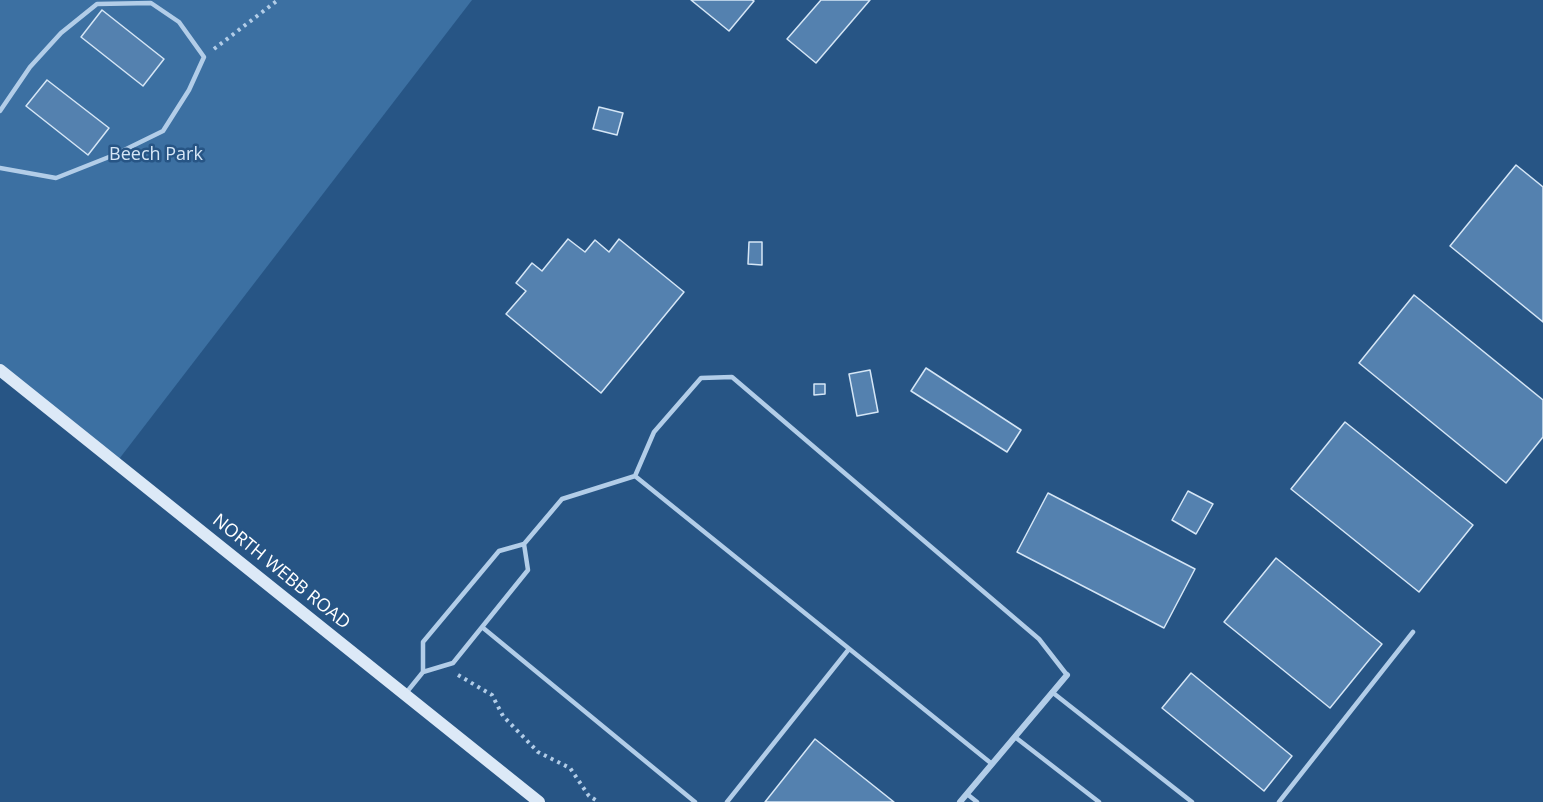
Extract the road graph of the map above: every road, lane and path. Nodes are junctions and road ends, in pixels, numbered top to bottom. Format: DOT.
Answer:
graph roads {
  1 [pos="278,0"];
  2 [pos="204,57"];
  3 [pos="0,111"];
  4 [pos="0,168"];
  5 [pos="0,370"];
  6 [pos="635,476"];
  7 [pos="524,544"];
  8 [pos="482,627"];
  9 [pos="1413,632"];
  10 [pos="849,649"];
  11 [pos="453,663"];
  12 [pos="423,672"];
  13 [pos="1067,675"];
  14 [pos="1052,692"];
  15 [pos="405,694"];
  16 [pos="1015,737"];
  17 [pos="992,764"];
  18 [pos="967,794"];
  19 [pos="539,802"];
  20 [pos="599,802"];
  21 [pos="695,802"];
  22 [pos="727,802"];
  23 [pos="960,802"];
  24 [pos="977,802"];
  25 [pos="1099,802"];
  26 [pos="1192,802"];
  27 [pos="1279,802"];
  1 -- 2 [label="path"];
  2 -- 3 [label="lane"];
  2 -- 4 [label="lane"];
  5 -- 15 [label="main road, NORTH WEBB ROAD"];
  6 -- 7 [label="lane"];
  6 -- 10 [label="lane"];
  6 -- 13 [label="lane"];
  7 -- 8 [label="lane"];
  7 -- 12 [label="lane"];
  8 -- 11 [label="lane"];
  8 -- 21 [label="lane"];
  9 -- 27 [label="lane"];
  10 -- 17 [label="lane"];
  10 -- 22 [label="lane"];
  11 -- 12 [label="lane"];
  11 -- 20 [label="path"];
  12 -- 15 [label="lane"];
  13 -- 14 [label="street"];
  14 -- 16 [label="street"];
  14 -- 26 [label="lane"];
  15 -- 19 [label="main road, NORTH WEBB ROAD"];
  16 -- 17 [label="street"];
  16 -- 25 [label="lane"];
  17 -- 18 [label="street"];
  18 -- 23 [label="street"];
  18 -- 24 [label="lane"];
}
